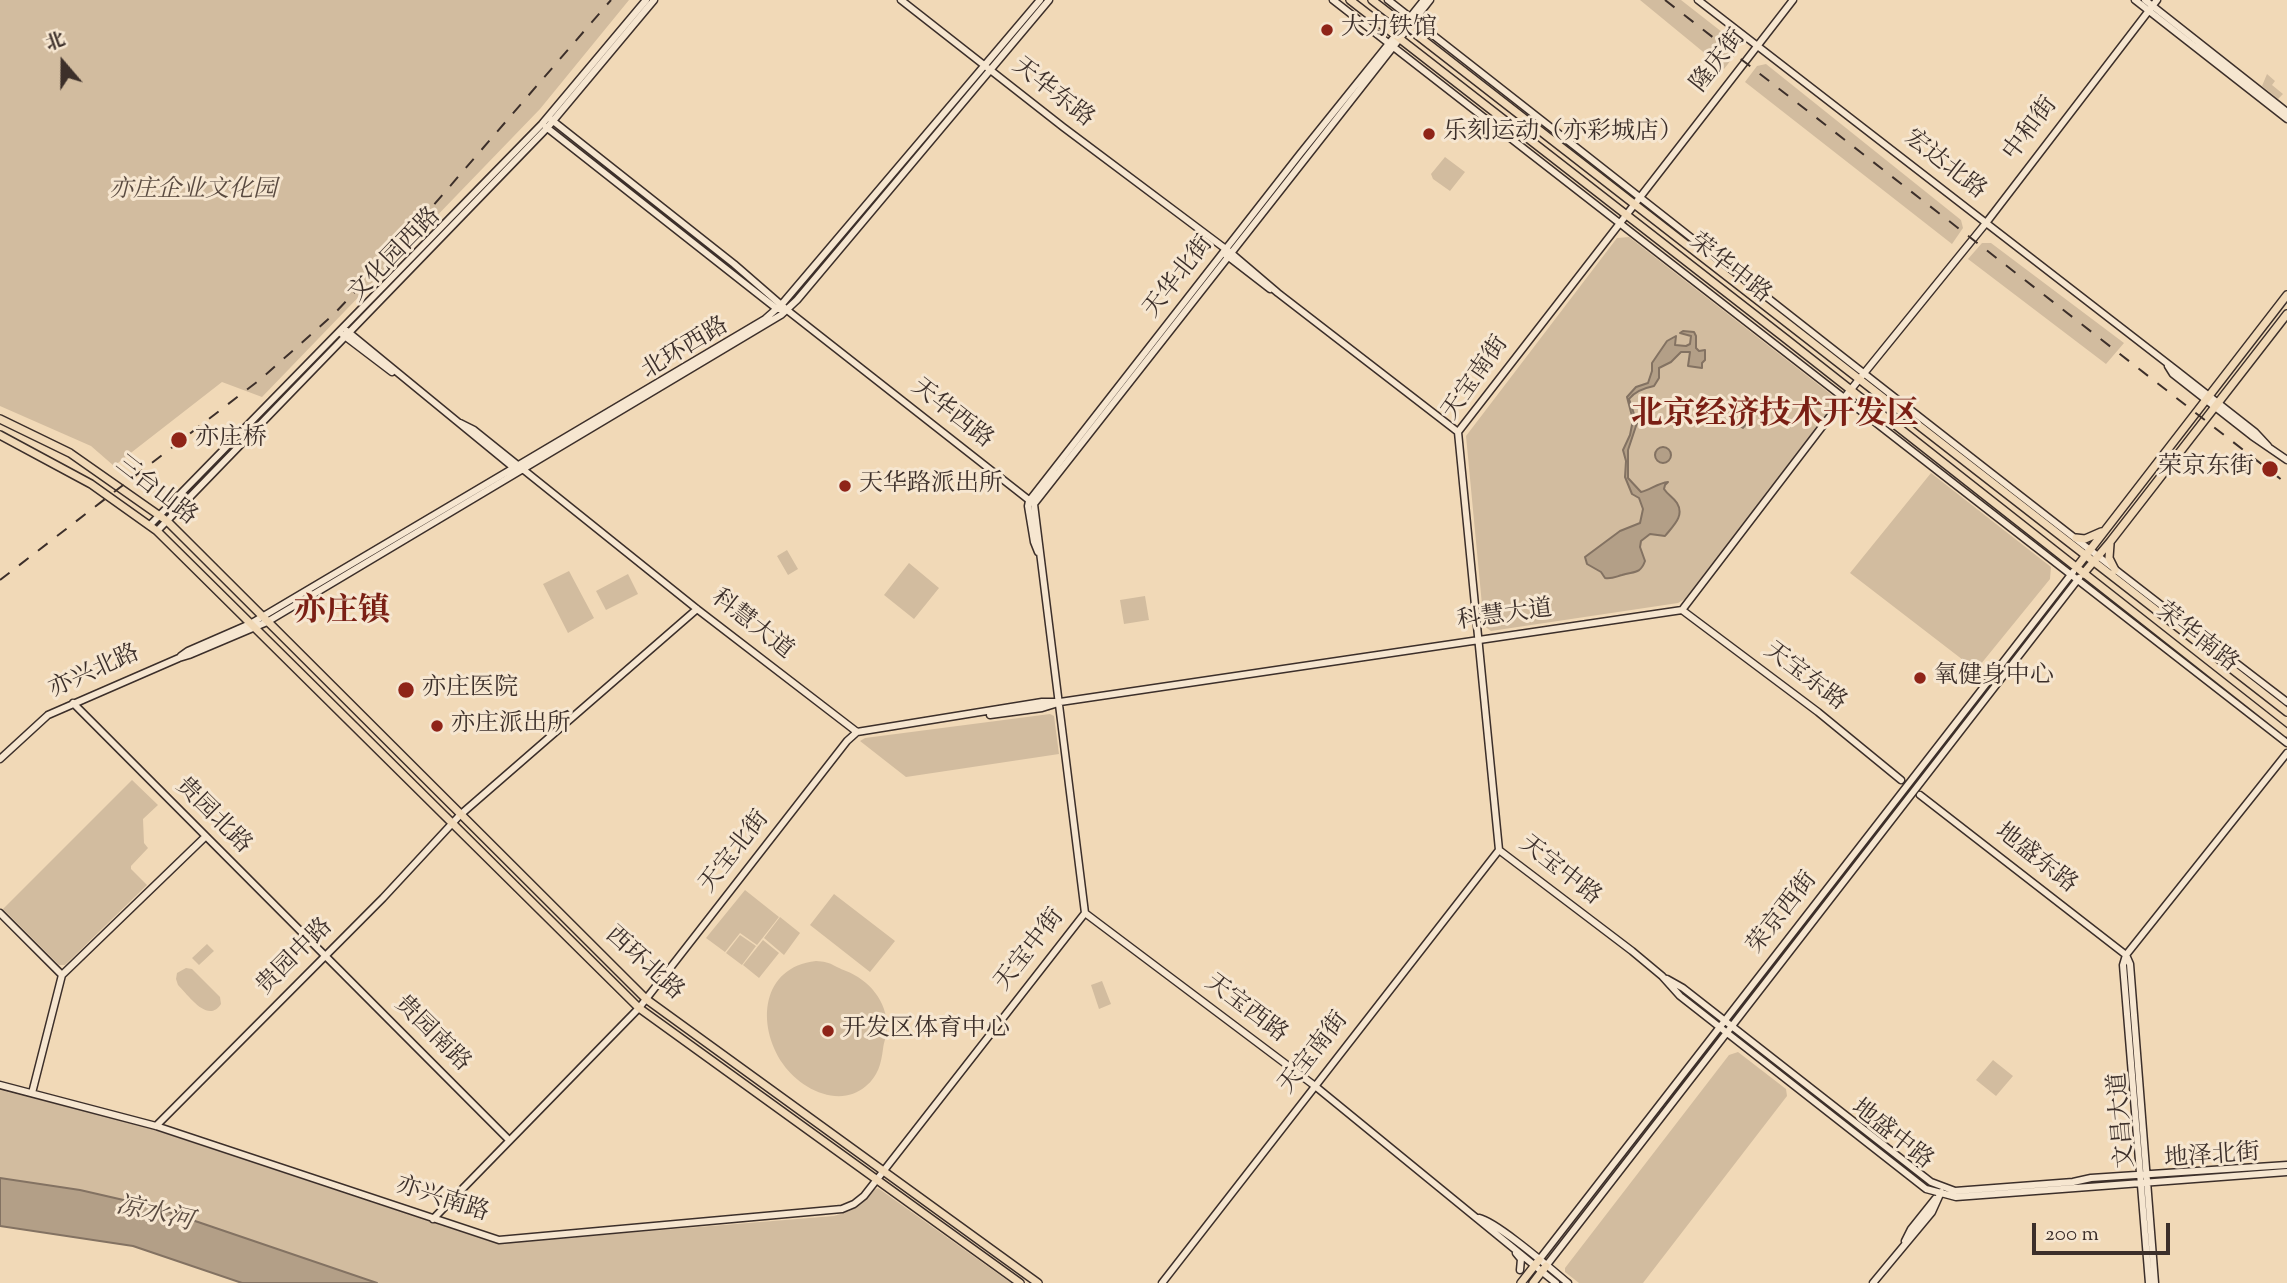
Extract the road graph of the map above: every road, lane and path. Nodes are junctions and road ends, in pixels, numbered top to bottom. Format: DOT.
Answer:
graph roads {
  1 [pos="646,0"];
  2 [pos="654,0"];
  3 [pos="901,0"];
  4 [pos="1040,0"];
  5 [pos="1049,0"];
  6 [pos="1333,0"];
  7 [pos="1339,0"];
  8 [pos="1350,0"];
  9 [pos="1371,0"];
  10 [pos="1388,0"];
  11 [pos="1424,0"];
  12 [pos="1430,0"];
  13 [pos="1698,0"];
  14 [pos="1793,0"];
  15 [pos="2135,0"];
  16 [pos="2145,0"];
  17 [pos="2152,5"];
  18 [pos="1343,8"];
  19 [pos="1412,19"];
  20 [pos="1406,27"];
  21 [pos="1398,37"];
  22 [pos="1391,46"];
  23 [pos="1757,46"];
  24 [pos="1466,61"];
  25 [pos="987,68"];
  26 [pos="1474,80"];
  27 [pos="2287,112"];
  28 [pos="551,119"];
  29 [pos="2287,119"];
  30 [pos="544,126"];
  31 [pos="1560,163"];
  32 [pos="1569,184"];
  33 [pos="1640,196"];
  34 [pos="1634,204"];
  35 [pos="1625,214"];
  36 [pos="1619,223"];
  37 [pos="1986,223"];
  38 [pos="1691,236"];
  39 [pos="1227,253"];
  40 [pos="1701,255"];
  41 [pos="2287,295"];
  42 [pos="782,307"];
  43 [pos="2287,314"];
  44 [pos="344,332"];
  45 [pos="1786,339"];
  46 [pos="1798,363"];
  47 [pos="1862,377"];
  48 [pos="1850,390"];
  49 [pos="2207,397"];
  50 [pos="1844,398"];
  51 [pos="2217,405"];
  52 [pos="1919,417"];
  53 [pos="0,419"];
  54 [pos="1458,432"];
  55 [pos="0,435"];
  56 [pos="37,435"];
  57 [pos="1930,436"];
  58 [pos="21,446"];
  59 [pos="2287,460"];
  60 [pos="518,468"];
  61 [pos="1032,503"];
  62 [pos="2007,515"];
  63 [pos="163,518"];
  64 [pos="153,528"];
  65 [pos="2101,532"];
  66 [pos="2018,533"];
  67 [pos="2076,538"];
  68 [pos="2110,542"];
  69 [pos="2087,552"];
  70 [pos="2095,559"];
  71 [pos="2115,570"];
  72 [pos="2073,571"];
  73 [pos="2080,577"];
  74 [pos="2155,601"];
  75 [pos="697,609"];
  76 [pos="1682,610"];
  77 [pos="2165,619"];
  78 [pos="265,620"];
  79 [pos="253,626"];
  80 [pos="1478,641"];
  81 [pos="2232,691"];
  82 [pos="1060,702"];
  83 [pos="2287,702"];
  84 [pos="73,703"];
  85 [pos="2242,708"];
  86 [pos="2287,712"];
  87 [pos="857,732"];
  88 [pos="2287,733"];
  89 [pos="2287,743"];
  90 [pos="2287,753"];
  91 [pos="0,760"];
  92 [pos="1901,780"];
  93 [pos="1920,795"];
  94 [pos="460,815"];
  95 [pos="452,823"];
  96 [pos="205,838"];
  97 [pos="1499,850"];
  98 [pos="0,913"];
  99 [pos="1086,913"];
  100 [pos="2126,955"];
  101 [pos="326,956"];
  102 [pos="62,975"];
  103 [pos="646,999"];
  104 [pos="639,1007"];
  105 [pos="1723,1024"];
  106 [pos="1730,1030"];
  107 [pos="0,1085"];
  108 [pos="1315,1086"];
  109 [pos="32,1093"];
  110 [pos="156,1126"];
  111 [pos="509,1140"];
  112 [pos="2287,1164"];
  113 [pos="883,1170"];
  114 [pos="2287,1172"];
  115 [pos="2144,1179"];
  116 [pos="875,1180"];
  117 [pos="1942,1190"];
  118 [pos="1479,1218"];
  119 [pos="433,1219"];
  120 [pos="1503,1240"];
  121 [pos="1537,1263"];
  122 [pos="1545,1268"];
  123 [pos="1520,1270"];
  124 [pos="1020,1283"];
  125 [pos="1038,1283"];
  126 [pos="1162,1283"];
  127 [pos="1521,1283"];
  128 [pos="1533,1283"];
  129 [pos="1556,1283"];
  130 [pos="1569,1283"];
  131 [pos="1873,1283"];
  132 [pos="2148,1283"];
  133 [pos="2155,1283"];
  1 -- 28 [label="street, 文化园西路"];
  2 -- 28 [label="street, 文化园西路"];
  3 -- 25 [label="street, 天华东路"];
  4 -- 25 [label="street, 北环西路"];
  5 -- 25 [label="street, 北环西路"];
  6 -- 18 [label="street"];
  7 -- 18 [label="street"];
  8 -- 21 [label="main road, 荣华中路"];
  9 -- 20 [label="main road, 荣华中路"];
  10 -- 19 [label="street"];
  11 -- 19 [label="street"];
  12 -- 19 [label="street"];
  13 -- 23 [label="street, 宏达北路"];
  14 -- 23 [label="street, 隆庆街"];
  15 -- 17 [label="street"];
  16 -- 17 [label="street"];
  17 -- 27 [label="street"];
  17 -- 29 [label="street"];
  17 -- 37 [label="street, 中和街"];
  18 -- 22 [label="street"];
  19 -- 20 [label="street, 天华北街"];
  19 -- 24 [label="street"];
  20 -- 21 [label="street, 天华北街"];
  20 -- 26 [label="main road, 荣华中路"];
  21 -- 22 [label="street, 天华北街"];
  21 -- 31 [label="main road, 荣华中路"];
  22 -- 32 [label="street"];
  22 -- 39 [label="street, 天华北街"];
  23 -- 33 [label="street, 隆庆街"];
  23 -- 37 [label="street, 宏达北路"];
  24 -- 26 [label="street"];
  24 -- 33 [label="street"];
  25 -- 39 [label="street, 天华东路"];
  25 -- 42 [label="street, 北环西路"];
  26 -- 34 [label="main road, 荣华中路"];
  28 -- 30 [label="street, 文化园西路"];
  28 -- 42 [label="street, 天华西路"];
  30 -- 42 [label="street, 天华西路"];
  30 -- 44 [label="street, 文化园西路"];
  31 -- 32 [label="street"];
  31 -- 35 [label="main road, 荣华中路"];
  32 -- 36 [label="street"];
  33 -- 34 [label="street, 隆庆街"];
  33 -- 38 [label="street"];
  34 -- 35 [label="street, 隆庆街"];
  34 -- 40 [label="main road, 荣华中路"];
  35 -- 36 [label="street, 天宝南街"];
  35 -- 45 [label="main road, 荣华中路"];
  36 -- 46 [label="street"];
  36 -- 54 [label="street, 天宝南街"];
  37 -- 47 [label="street, 中和街"];
  37 -- 49 [label="street, 宏达北路"];
  38 -- 40 [label="street"];
  38 -- 47 [label="street"];
  39 -- 54 [label="street, 天华东路"];
  39 -- 61 [label="street, 天华北街"];
  40 -- 47 [label="main road, 荣华中路"];
  41 -- 49 [label="main road"];
  42 -- 60 [label="street, 北环西路"];
  42 -- 61 [label="street, 天华西路"];
  43 -- 51 [label="main road"];
  44 -- 60 [label="street, 科慧大道"];
  44 -- 63 [label="street, 文化园西路"];
  45 -- 46 [label="street"];
  45 -- 48 [label="main road, 荣华中路"];
  46 -- 50 [label="street"];
  47 -- 48 [label="street, 中和街"];
  47 -- 52 [label="street"];
  47 -- 57 [label="main road, 荣华中路"];
  48 -- 50 [label="street"];
  48 -- 62 [label="main road, 荣华中路"];
  49 -- 51 [label="street, 宏达北路"];
  49 -- 65 [label="main road"];
  50 -- 66 [label="street"];
  50 -- 76 [label="street"];
  51 -- 59 [label="street, 宏达北路"];
  51 -- 68 [label="main road"];
  52 -- 57 [label="street"];
  52 -- 67 [label="street"];
  53 -- 56 [label="main road, 三台山路"];
  54 -- 80 [label="street, 天宝南街"];
  55 -- 58 [label="main road, 三台山路"];
  56 -- 58 [label="main road"];
  56 -- 63 [label="main road, 三台山路"];
  57 -- 69 [label="main road, 荣华中路"];
  58 -- 64 [label="main road, 三台山路"];
  60 -- 75 [label="street, 科慧大道"];
  60 -- 78 [label="street, 北环西路"];
  61 -- 82 [label="street"];
  62 -- 66 [label="street"];
  62 -- 72 [label="main road, 荣华中路"];
  63 -- 64 [label="street, 文化园西路"];
  63 -- 78 [label="main road, 三台山路"];
  64 -- 79 [label="main road, 三台山路"];
  65 -- 67 [label="main road"];
  65 -- 69 [label="main road"];
  66 -- 72 [label="street"];
  67 -- 69 [label="street"];
  68 -- 70 [label="main road"];
  68 -- 71 [label="main road"];
  69 -- 70 [label="main road, 荣华南路"];
  69 -- 72 [label="main road"];
  70 -- 71 [label="street"];
  70 -- 73 [label="main road"];
  70 -- 77 [label="main road, 荣华南路"];
  71 -- 74 [label="street"];
  72 -- 73 [label="main road, 荣华中路"];
  72 -- 105 [label="street, 荣京西街"];
  73 -- 81 [label="main road, 荣华南路"];
  73 -- 85 [label="street"];
  73 -- 106 [label="street, 荣京西街"];
  74 -- 77 [label="street"];
  74 -- 83 [label="street"];
  75 -- 87 [label="street, 科慧大道"];
  75 -- 94 [label="street, 贵园中路"];
  76 -- 80 [label="street, 科慧大道"];
  76 -- 92 [label="street, 天宝东路"];
  77 -- 86 [label="main road, 荣华南路"];
  78 -- 79 [label="street, 北环西路"];
  78 -- 94 [label="main road, 西环北路"];
  79 -- 84 [label="street, 亦兴北路"];
  79 -- 95 [label="main road, 西环北路"];
  80 -- 82 [label="street, 科慧大道"];
  80 -- 97 [label="street, 天宝中路"];
  81 -- 85 [label="street"];
  81 -- 88 [label="main road, 荣华南路"];
  82 -- 87 [label="street, 科慧大道"];
  82 -- 99 [label="street, 天宝中街"];
  84 -- 91 [label="street, 亦兴北路"];
  84 -- 96 [label="street, 贵园北路"];
  85 -- 89 [label="street"];
  87 -- 103 [label="street, 天宝北街"];
  90 -- 100 [label="street"];
  93 -- 100 [label="street, 地盛东路"];
  94 -- 95 [label="street, 贵园中路"];
  94 -- 103 [label="main road, 西环北路"];
  95 -- 101 [label="street, 贵园中路"];
  95 -- 104 [label="main road, 西环北路"];
  96 -- 101 [label="street, 贵园北路"];
  96 -- 102 [label="street"];
  97 -- 105 [label="street, 天宝中路"];
  97 -- 108 [label="street, 天宝南街"];
  98 -- 102 [label="street"];
  99 -- 108 [label="street, 天宝西路"];
  99 -- 113 [label="street, 天宝中街"];
  100 -- 115 [label="street, 文昌大道"];
  101 -- 110 [label="street, 贵园中路"];
  101 -- 111 [label="street, 贵园南路"];
  102 -- 109 [label="street"];
  103 -- 104 [label="street, 天宝北街"];
  103 -- 113 [label="main road, 西环北路"];
  104 -- 111 [label="street, 天宝北街"];
  104 -- 116 [label="main road, 西环北路"];
  105 -- 106 [label="street, 地盛中路"];
  105 -- 121 [label="street, 荣京西街"];
  106 -- 117 [label="street, 地盛中路"];
  106 -- 122 [label="street, 荣京西街"];
  107 -- 109 [label="street, 亦兴南路"];
  108 -- 118 [label="street, 天宝西路"];
  108 -- 126 [label="street, 天宝南街"];
  109 -- 110 [label="street, 亦兴南路"];
  110 -- 119 [label="street, 亦兴南路"];
  111 -- 119 [label="street, 天宝北街"];
  112 -- 115 [label="street, 地泽北街"];
  113 -- 116 [label="street, 天宝中街"];
  113 -- 125 [label="main road, 西环北路"];
  114 -- 115 [label="street, 地泽北街"];
  115 -- 117 [label="street, 地盛中路"];
  115 -- 132 [label="street, 文昌大道"];
  115 -- 133 [label="street, 文昌大道"];
  116 -- 119 [label="street, 亦兴南路"];
  116 -- 124 [label="main road, 西环北路"];
  117 -- 131 [label="street"];
  118 -- 120 [label="street, 天宝西路"];
  118 -- 121 [label="street, 天宝西路"];
  120 -- 121 [label="street, 天宝西路"];
  120 -- 123 [label="street"];
  121 -- 122 [label="street"];
  121 -- 127 [label="main road, 荣京西街"];
  122 -- 128 [label="main road, 荣京西街"];
  122 -- 129 [label="street"];
  122 -- 130 [label="street"];
}
